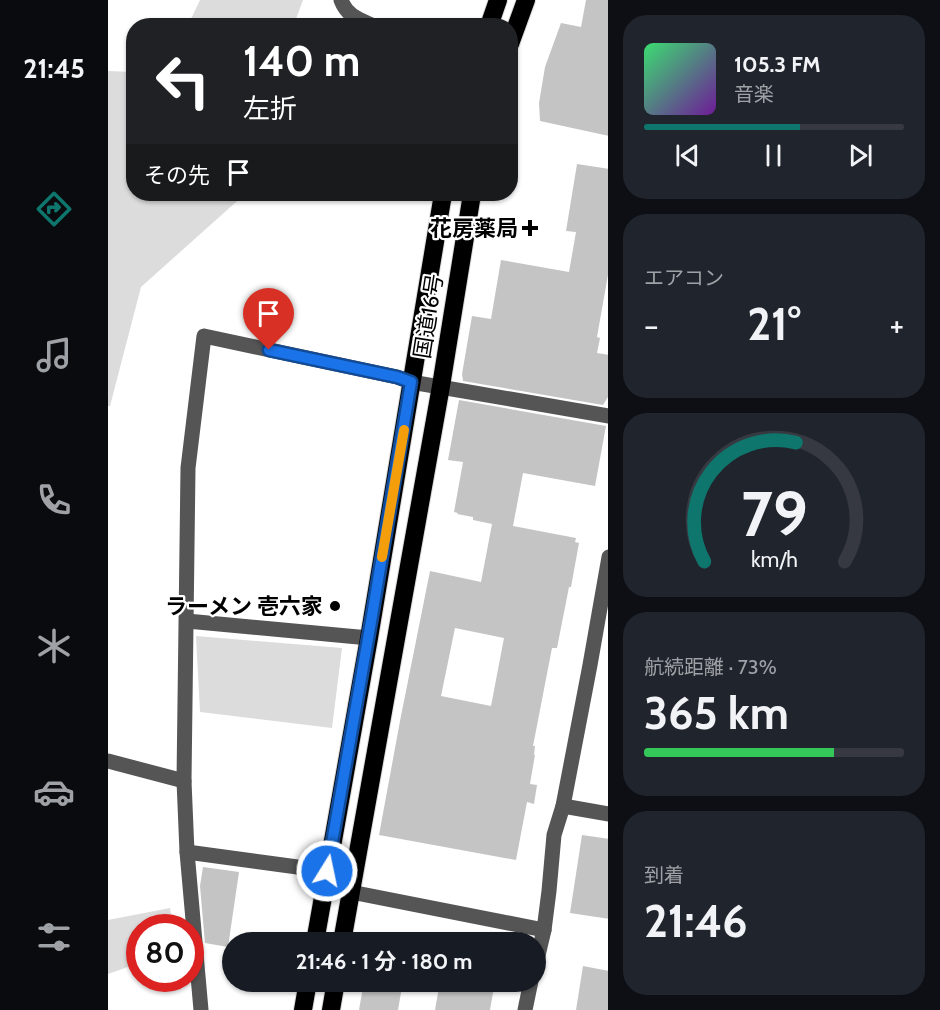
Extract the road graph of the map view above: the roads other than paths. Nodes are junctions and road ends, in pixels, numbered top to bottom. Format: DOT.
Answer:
graph roads {
  1 [pos="340,0"];
  2 [pos="498,0"];
  3 [pos="526,0"];
  4 [pos="355,18"];
  5 [pos="492,18"];
  6 [pos="518,22"];
  7 [pos="442,201"];
  8 [pos="471,201"];
  9 [pos="411,382"];
  10 [pos="441,386"];
  11 [pos="608,416"];
  12 [pos="608,563"];
  13 [pos="187,621"];
  14 [pos="369,638"];
  15 [pos="108,761"];
  16 [pos="184,781"];
  17 [pos="563,806"];
  18 [pos="608,814"];
  19 [pos="187,852"];
  20 [pos="327,871"];
  21 [pos="351,892"];
  22 [pos="544,930"];
  23 [pos="317,932"];
  24 [pos="344,932"];
  25 [pos="306,992"];
  26 [pos="334,992"];
  27 [pos="529,992"];
  28 [pos="201,1010"];
  29 [pos="303,1010"];
  30 [pos="331,1010"];
  31 [pos="525,1010"];
  1 -- 4 [label="street"];
  2 -- 5 [label="highway"];
  3 -- 6 [label="highway"];
  7 -- 9 [label="highway, 国道16号"];
  8 -- 10 [label="highway, 国道16号"];
  9 -- 10 [label="street"];
  9 -- 13 [label="street"];
  9 -- 14 [label="highway, 国道16号"];
  10 -- 11 [label="street"];
  10 -- 21 [label="highway, 国道16号"];
  12 -- 17 [label="street"];
  13 -- 14 [label="street"];
  13 -- 16 [label="street"];
  14 -- 20 [label="highway, 国道16号"];
  15 -- 16 [label="street"];
  16 -- 19 [label="street"];
  17 -- 18 [label="street"];
  17 -- 22 [label="street"];
  19 -- 20 [label="street"];
  19 -- 28 [label="street"];
  20 -- 23 [label="highway, 国道16号"];
  21 -- 22 [label="street"];
  21 -- 24 [label="highway, 国道16号"];
  25 -- 29 [label="highway"];
  26 -- 30 [label="highway"];
  27 -- 31 [label="street"];
}
